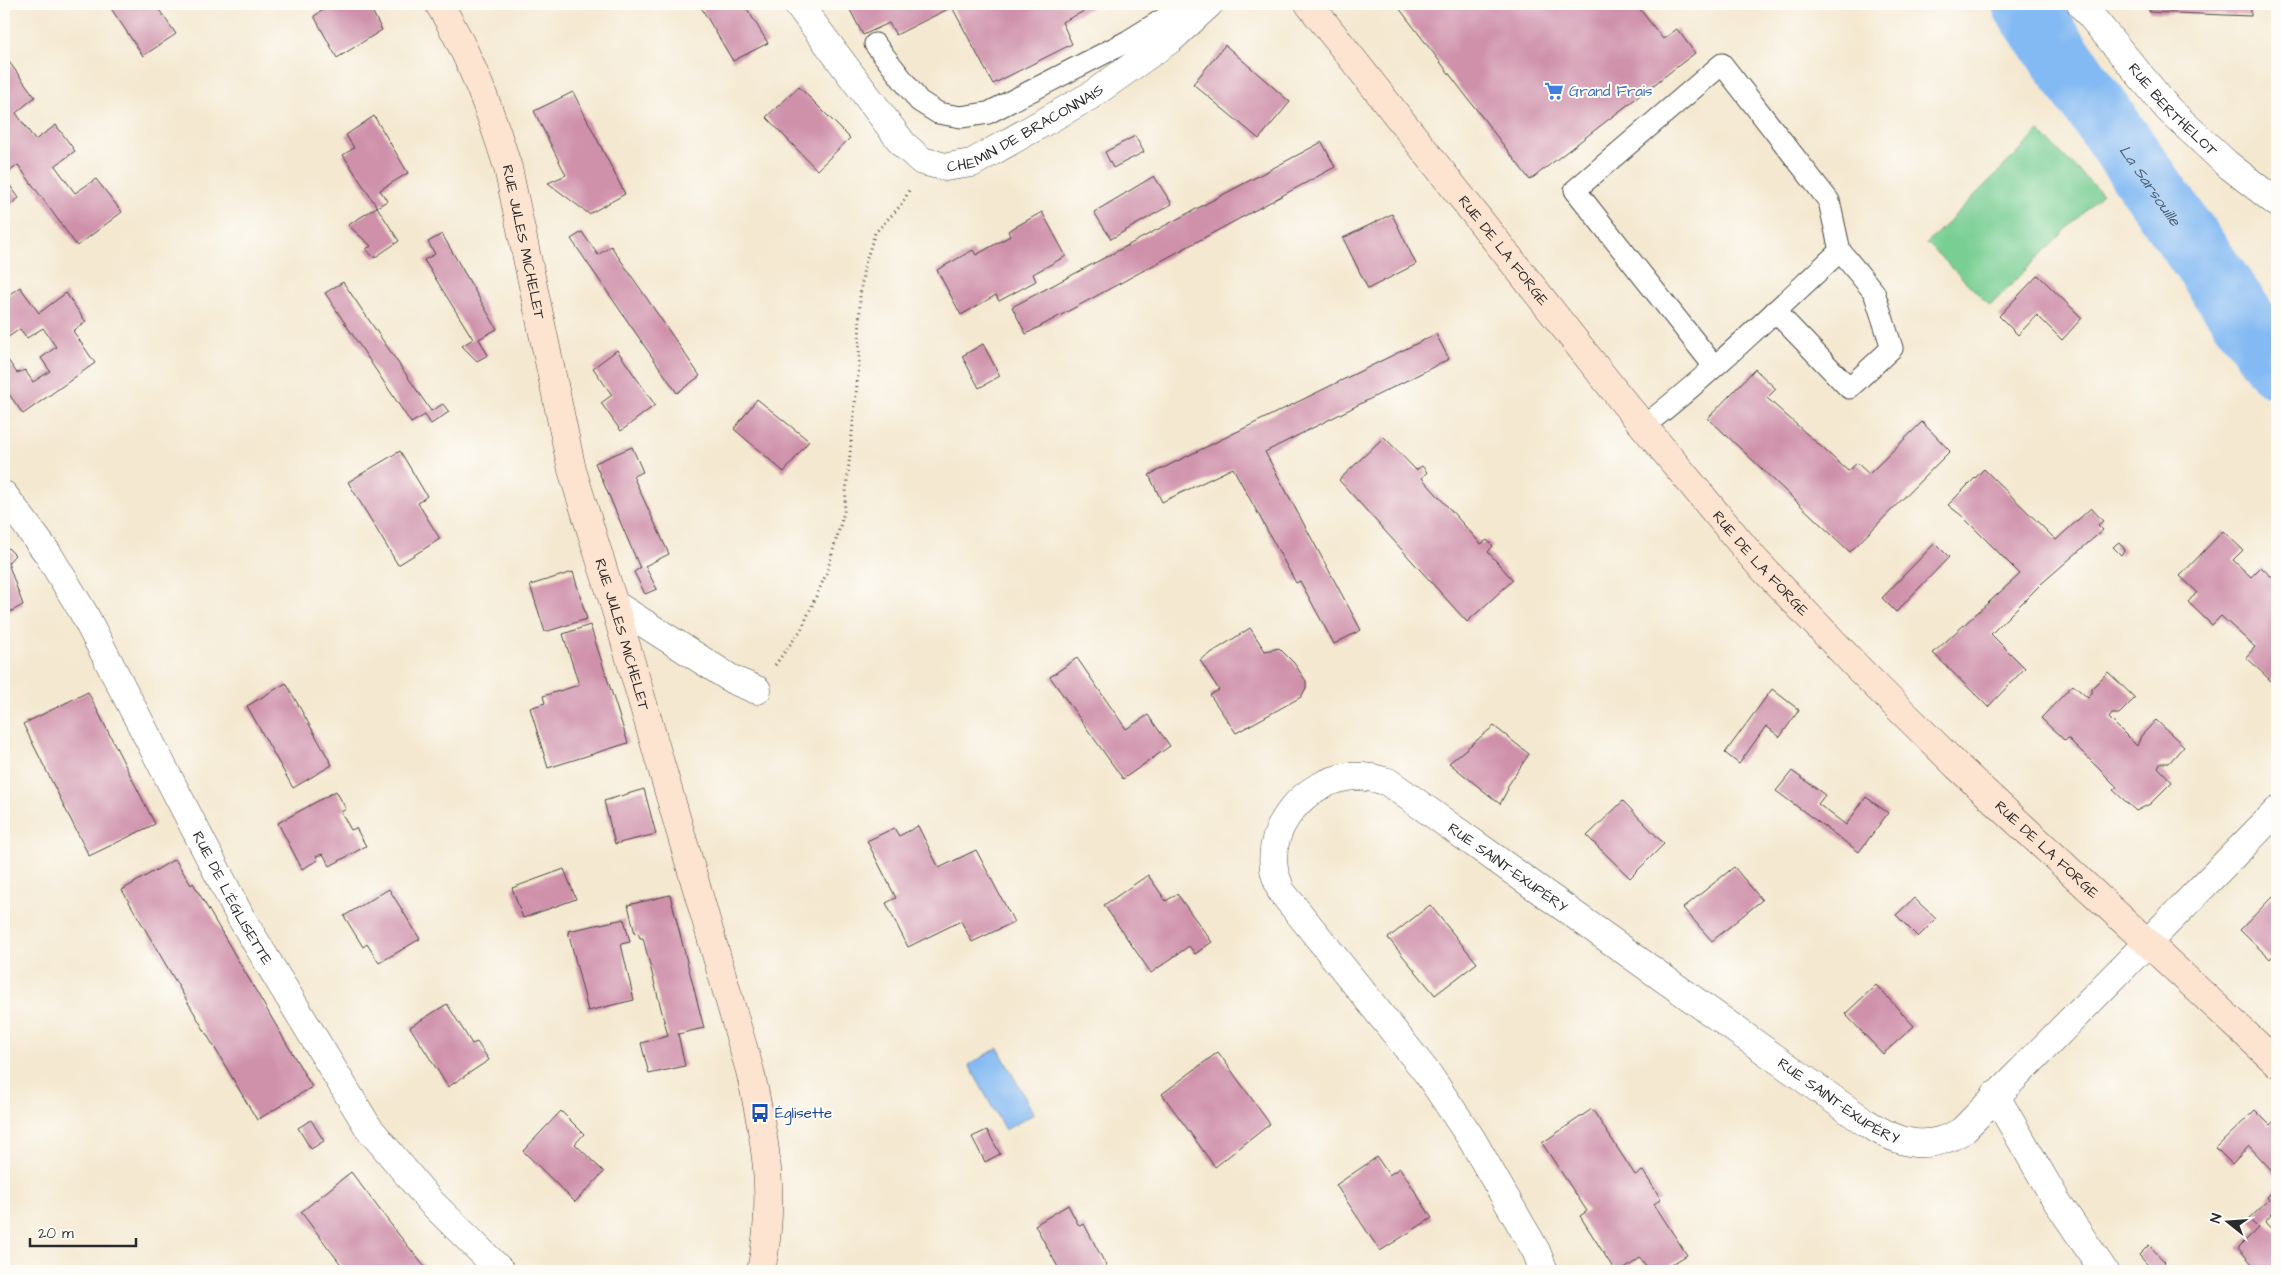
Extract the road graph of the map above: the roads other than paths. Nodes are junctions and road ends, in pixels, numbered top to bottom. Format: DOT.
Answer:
graph roads {
  1 [pos="439,4"];
  2 [pos="798,4"];
  3 [pos="1198,4"];
  4 [pos="1209,4"];
  5 [pos="1309,4"];
  6 [pos="2081,4"];
  7 [pos="875,44"];
  8 [pos="2277,203"];
  9 [pos="1840,251"];
  10 [pos="1774,311"];
  11 [pos="1714,366"];
  12 [pos="1644,426"];
  13 [pos="4,495"];
  14 [pos="614,604"];
  15 [pos="757,690"];
  16 [pos="2277,811"];
  17 [pos="2147,944"];
  18 [pos="2277,1063"];
  19 [pos="1995,1095"];
  20 [pos="501,1271"];
  21 [pos="761,1271"];
  22 [pos="1544,1271"];
  23 [pos="2104,1271"];
  1 -- 14 [label="main road, RUE JULES MICHELET"];
  2 -- 4 [label="street, CHEMIN DE BRACONNAIS"];
  3 -- 7 [label="lane"];
  5 -- 12 [label="main road, RUE DE LA FORGE"];
  6 -- 8 [label="street, RUE BERTHELOT"];
  9 -- 10 [label="lane"];
  9 -- 10 [label="lane"];
  9 -- 11 [label="lane"];
  10 -- 11 [label="lane"];
  11 -- 12 [label="lane"];
  12 -- 17 [label="main road, RUE DE LA FORGE"];
  13 -- 20 [label="street, RUE DE L'ÉGLISETTE"];
  14 -- 15 [label="street"];
  14 -- 21 [label="main road, RUE JULES MICHELET"];
  16 -- 17 [label="street, RUE SAINT-EXUPÉRY"];
  17 -- 18 [label="main road, RUE DE LA FORGE"];
  17 -- 19 [label="street, RUE SAINT-EXUPÉRY"];
  19 -- 22 [label="street, RUE SAINT-EXUPÉRY"];
  19 -- 23 [label="street"];
}
